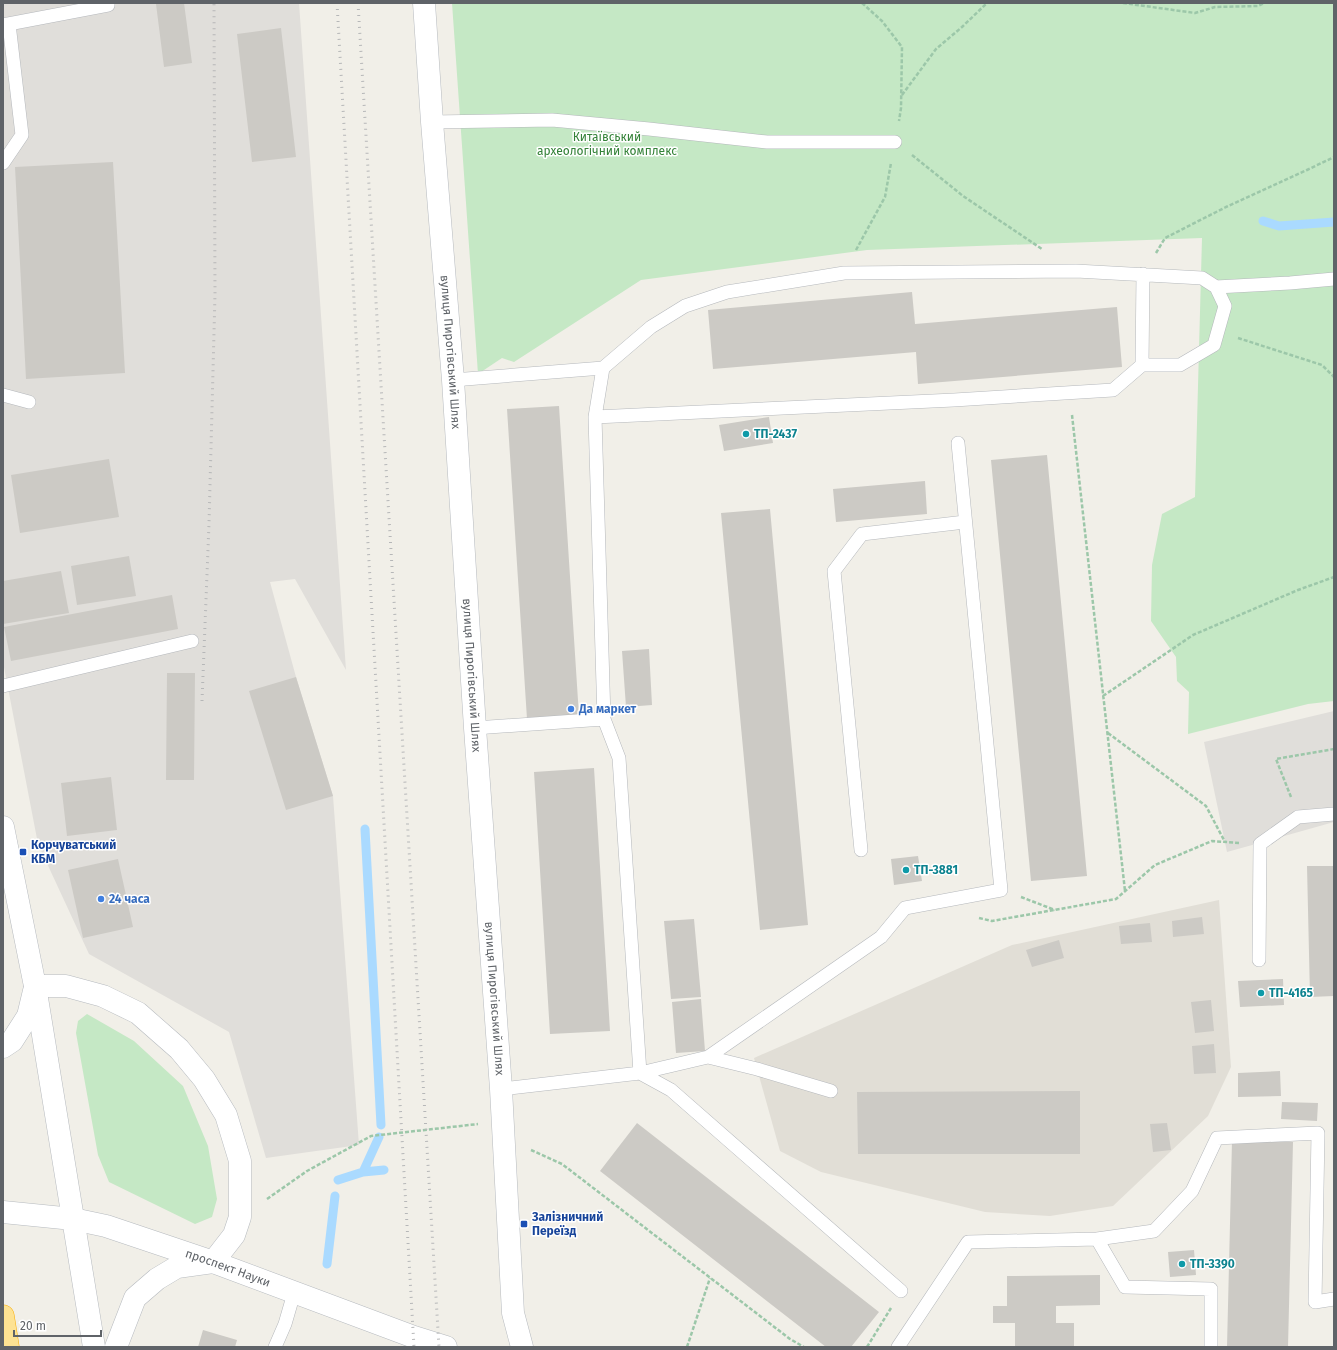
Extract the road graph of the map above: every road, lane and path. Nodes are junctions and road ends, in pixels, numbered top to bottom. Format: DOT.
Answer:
graph roads {
  1 [pos="108,3"];
  2 [pos="424,3"];
  3 [pos="987,3"];
  4 [pos="1123,3"];
  5 [pos="1264,3"];
  6 [pos="6,25"];
  7 [pos="901,95"];
  8 [pos="432,122"];
  9 [pos="896,142"];
  10 [pos="1334,157"];
  11 [pos="3,163"];
  12 [pos="1043,249"];
  13 [pos="1143,274"];
  14 [pos="1334,279"];
  15 [pos="1216,286"];
  16 [pos="1218,332"];
  17 [pos="1142,365"];
  18 [pos="603,368"];
  19 [pos="1334,377"];
  20 [pos="453,380"];
  21 [pos="1069,392"];
  22 [pos="3,395"];
  23 [pos="29,402"];
  24 [pos="595,417"];
  25 [pos="958,443"];
  26 [pos="966,522"];
  27 [pos="1334,577"];
  28 [pos="192,641"];
  29 [pos="3,686"];
  30 [pos="1104,696"];
  31 [pos="604,719"];
  32 [pos="476,728"];
  33 [pos="1108,733"];
  34 [pos="1334,750"];
  35 [pos="1334,814"];
  36 [pos="1298,817"];
  37 [pos="3,827"];
  38 [pos="1226,842"];
  39 [pos="1260,844"];
  40 [pos="860,850"];
  41 [pos="1001,890"];
  42 [pos="1125,891"];
  43 [pos="1056,910"];
  44 [pos="972,916"];
  45 [pos="1259,960"];
  46 [pos="36,986"];
  47 [pos="3,1047"];
  48 [pos="708,1057"];
  49 [pos="640,1073"];
  50 [pos="502,1089"];
  51 [pos="830,1091"];
  52 [pos="503,1130"];
  53 [pos="3,1212"];
  54 [pos="240,1217"];
  55 [pos="73,1219"];
  56 [pos="1097,1239"];
  57 [pos="212,1262"];
  58 [pos="710,1278"];
  59 [pos="901,1291"];
  60 [pos="294,1294"];
  61 [pos="1334,1299"];
  62 [pos="3,1316"];
  63 [pos="8,1347"];
  64 [pos="94,1347"];
  65 [pos="116,1347"];
  66 [pos="275,1347"];
  67 [pos="446,1347"];
  68 [pos="522,1347"];
  69 [pos="687,1347"];
  70 [pos="804,1347"];
  71 [pos="867,1347"];
  72 [pos="898,1347"];
  73 [pos="1211,1347"];
  1 -- 6 [label="lane"];
  2 -- 8 [label="main road, вулиця Пирогівський Шлях"];
  3 -- 7 [label="path"];
  4 -- 5 [label="path"];
  6 -- 11 [label="lane"];
  8 -- 9 [label="lane"];
  8 -- 20 [label="main road, вулиця Пирогівський Шлях"];
  9 -- 12 [label="path"];
  10 -- 13 [label="path"];
  13 -- 15 [label="lane"];
  13 -- 17 [label="lane"];
  13 -- 18 [label="lane"];
  14 -- 15 [label="lane"];
  15 -- 16 [label="lane"];
  16 -- 17 [label="lane"];
  16 -- 19 [label="path"];
  17 -- 21 [label="lane"];
  18 -- 20 [label="lane"];
  18 -- 24 [label="lane"];
  20 -- 32 [label="main road, вулиця Пирогівський Шлях"];
  21 -- 24 [label="lane"];
  21 -- 30 [label="path"];
  22 -- 23 [label="lane"];
  24 -- 31 [label="lane"];
  25 -- 26 [label="lane"];
  26 -- 40 [label="lane"];
  26 -- 41 [label="lane"];
  27 -- 30 [label="path"];
  28 -- 29 [label="lane"];
  30 -- 33 [label="path"];
  31 -- 32 [label="lane"];
  31 -- 49 [label="lane"];
  32 -- 50 [label="main road, вулиця Пирогівський Шлях"];
  33 -- 38 [label="path"];
  33 -- 42 [label="path"];
  34 -- 36 [label="path"];
  35 -- 36 [label="lane"];
  36 -- 39 [label="lane"];
  37 -- 46 [label="main road"];
  38 -- 39 [label="path"];
  38 -- 42 [label="path"];
  39 -- 45 [label="lane"];
  41 -- 43 [label="path"];
  41 -- 48 [label="lane"];
  42 -- 43 [label="path"];
  43 -- 44 [label="path"];
  46 -- 47 [label="main road"];
  46 -- 54 [label="main road"];
  46 -- 55 [label="main road"];
  48 -- 49 [label="lane"];
  48 -- 51 [label="lane"];
  49 -- 50 [label="lane"];
  49 -- 59 [label="lane"];
  50 -- 52 [label="main road, вулиця Пирогівський Шлях"];
  52 -- 54 [label="path"];
  52 -- 58 [label="path"];
  52 -- 68 [label="main road, вулиця Пирогівський Шлях"];
  53 -- 55 [label="main road, проспект Науки"];
  54 -- 57 [label="main road"];
  55 -- 57 [label="main road, проспект Науки"];
  55 -- 64 [label="main road"];
  56 -- 61 [label="lane"];
  56 -- 72 [label="lane"];
  56 -- 73 [label="lane"];
  57 -- 60 [label="main road, проспект Науки"];
  57 -- 65 [label="main road"];
  58 -- 69 [label="path"];
  58 -- 70 [label="path"];
  59 -- 71 [label="path"];
  60 -- 66 [label="lane"];
  60 -- 67 [label="main road, проспект Науки"];
  62 -- 63 [label="highway"];
}
